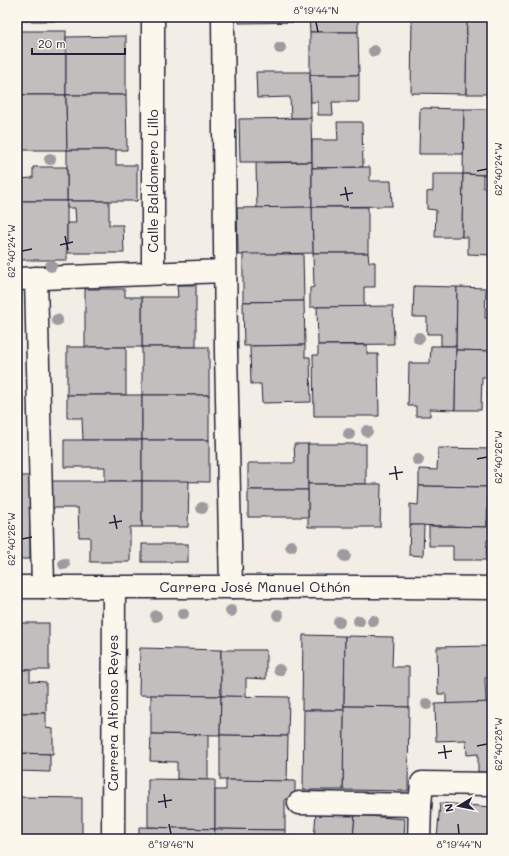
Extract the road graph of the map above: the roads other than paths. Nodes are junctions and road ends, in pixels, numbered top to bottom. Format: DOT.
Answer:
graph roads {
  1 [pos="153,17"];
  2 [pos="223,17"];
  3 [pos="224,271"];
  4 [pos="153,273"];
  5 [pos="26,278"];
  6 [pos="17,587"];
  7 [pos="42,587"];
  8 [pos="114,587"];
  9 [pos="231,587"];
  10 [pos="492,588"];
  11 [pos="492,784"];
  12 [pos="299,803"];
  13 [pos="420,805"];
  14 [pos="113,839"];
  15 [pos="419,839"];
  1 -- 4 [label="street, Calle Baldomero Lillo"];
  2 -- 3 [label="street"];
  3 -- 4 [label="street, Calle Baldomero Lillo"];
  3 -- 9 [label="street"];
  4 -- 5 [label="street"];
  5 -- 7 [label="street"];
  6 -- 7 [label="street, Carrera José Manuel Othón"];
  7 -- 8 [label="street, Carrera José Manuel Othón"];
  8 -- 9 [label="street, Carrera José Manuel Othón"];
  8 -- 14 [label="street, Carrera Alfonso Reyes"];
  9 -- 10 [label="street, Carrera José Manuel Othón"];
  11 -- 13 [label="street"];
  12 -- 13 [label="street"];
  13 -- 15 [label="street"];
}
